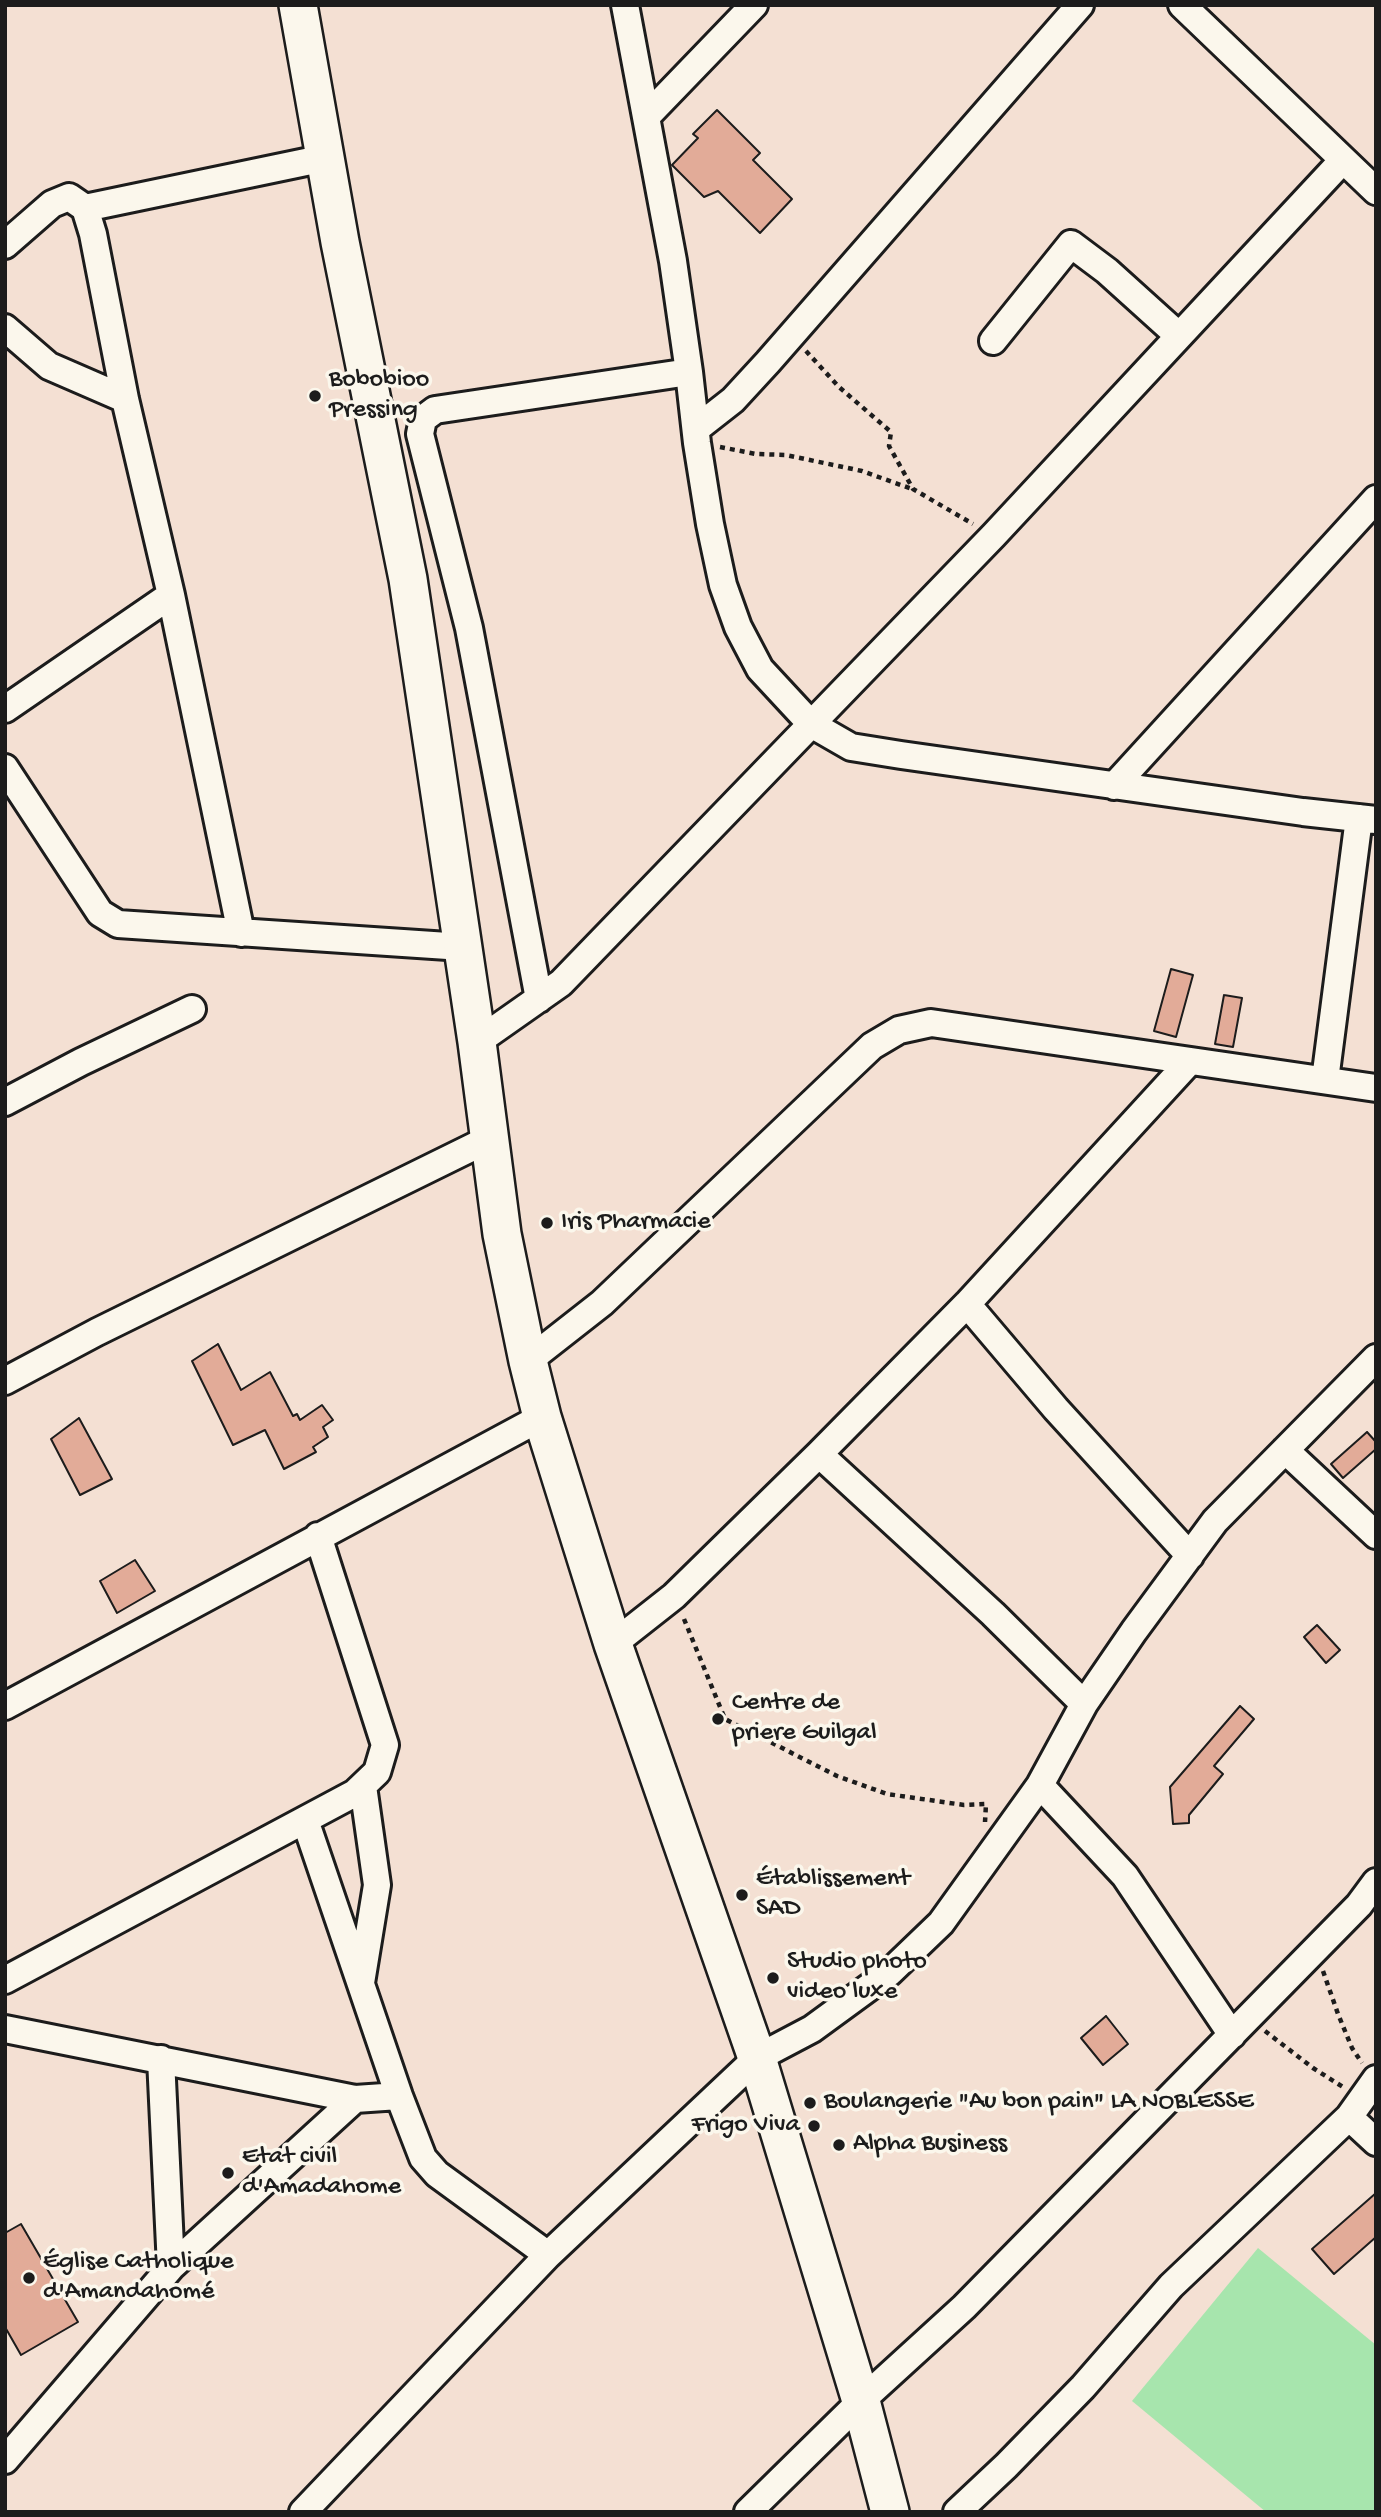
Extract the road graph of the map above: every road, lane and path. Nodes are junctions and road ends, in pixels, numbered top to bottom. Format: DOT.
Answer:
graph roads {
  1 [pos="298,5"];
  2 [pos="625,5"];
  3 [pos="754,5"];
  4 [pos="1080,5"];
  5 [pos="1182,5"];
  6 [pos="647,116"];
  7 [pos="325,158"];
  8 [pos="1343,160"];
  9 [pos="1376,191"];
  10 [pos="85,208"];
  11 [pos="5,245"];
  12 [pos="5,328"];
  13 [pos="792,335"];
  14 [pos="1180,336"];
  15 [pos="993,341"];
  16 [pos="689,372"];
  17 [pos="125,399"];
  18 [pos="697,436"];
  19 [pos="913,489"];
  20 [pos="1376,499"];
  21 [pos="994,534"];
  22 [pos="171,595"];
  23 [pos="5,709"];
  24 [pos="811,724"];
  25 [pos="5,768"];
  26 [pos="1114,786"];
  27 [pos="1367,819"];
  28 [pos="241,933"];
  29 [pos="463,947"];
  30 [pos="539,999"];
  31 [pos="192,1009"];
  32 [pos="477,1042"];
  33 [pos="1190,1061"];
  34 [pos="1325,1080"];
  35 [pos="1376,1088"];
  36 [pos="5,1102"];
  37 [pos="489,1139"];
  38 [pos="967,1304"];
  39 [pos="1376,1358"];
  40 [pos="528,1361"];
  41 [pos="5,1381"];
  42 [pos="542,1417"];
  43 [pos="1285,1450"];
  44 [pos="819,1454"];
  45 [pos="1376,1535"];
  46 [pos="318,1536"];
  47 [pos="1190,1556"];
  48 [pos="674,1595"];
  49 [pos="613,1644"];
  50 [pos="1084,1704"];
  51 [pos="5,1706"];
  52 [pos="1040,1785"];
  53 [pos="363,1786"];
  54 [pos="305,1820"];
  55 [pos="987,1857"];
  56 [pos="1376,1882"];
  57 [pos="1367,1905"];
  58 [pos="1314,1951"];
  59 [pos="5,1980"];
  60 [pos="361,1984"];
  61 [pos="1240,2026"];
  62 [pos="5,2029"];
  63 [pos="757,2058"];
  64 [pos="161,2059"];
  65 [pos="1365,2094"];
  66 [pos="399,2096"];
  67 [pos="355,2099"];
  68 [pos="1376,2143"];
  69 [pos="548,2255"];
  70 [pos="171,2267"];
  71 [pos="861,2400"];
  72 [pos="5,2460"];
  73 [pos="303,2512"];
  74 [pos="748,2512"];
  75 [pos="890,2512"];
  76 [pos="957,2512"];
  1 -- 7 [label="street"];
  2 -- 6 [label="street"];
  3 -- 6 [label="street"];
  4 -- 13 [label="street"];
  5 -- 8 [label="street"];
  6 -- 16 [label="street"];
  7 -- 10 [label="street"];
  7 -- 29 [label="street"];
  8 -- 9 [label="street"];
  8 -- 14 [label="street"];
  10 -- 11 [label="street"];
  10 -- 17 [label="street"];
  12 -- 17 [label="street"];
  13 -- 18 [label="street"];
  13 -- 19 [label="path"];
  14 -- 15 [label="street"];
  14 -- 21 [label="street"];
  16 -- 18 [label="street"];
  16 -- 30 [label="street"];
  17 -- 22 [label="street"];
  18 -- 19 [label="path"];
  18 -- 24 [label="street"];
  19 -- 21 [label="path"];
  20 -- 26 [label="street"];
  21 -- 24 [label="street"];
  22 -- 23 [label="street"];
  22 -- 28 [label="street"];
  24 -- 26 [label="street"];
  24 -- 30 [label="street"];
  25 -- 28 [label="street"];
  26 -- 27 [label="street"];
  27 -- 34 [label="street"];
  28 -- 29 [label="street"];
  29 -- 32 [label="street"];
  30 -- 32 [label="street"];
  31 -- 36 [label="street"];
  32 -- 37 [label="street"];
  33 -- 34 [label="street"];
  33 -- 38 [label="street"];
  33 -- 40 [label="street"];
  34 -- 35 [label="street"];
  37 -- 40 [label="street"];
  37 -- 41 [label="street"];
  38 -- 44 [label="street"];
  38 -- 47 [label="street"];
  39 -- 43 [label="street"];
  40 -- 42 [label="street"];
  42 -- 46 [label="street"];
  42 -- 49 [label="street"];
  43 -- 45 [label="street"];
  43 -- 47 [label="street"];
  44 -- 48 [label="street"];
  44 -- 50 [label="street"];
  46 -- 51 [label="street"];
  46 -- 53 [label="street"];
  47 -- 50 [label="street"];
  48 -- 49 [label="street"];
  48 -- 55 [label="path"];
  49 -- 63 [label="street"];
  50 -- 52 [label="street"];
  52 -- 55 [label="street"];
  52 -- 61 [label="street"];
  53 -- 54 [label="street"];
  53 -- 60 [label="street"];
  54 -- 59 [label="street"];
  54 -- 60 [label="street"];
  55 -- 63 [label="street"];
  56 -- 57 [label="street"];
  57 -- 58 [label="street"];
  58 -- 61 [label="street"];
  58 -- 65 [label="path"];
  60 -- 66 [label="street"];
  61 -- 65 [label="path"];
  61 -- 71 [label="street"];
  62 -- 64 [label="street"];
  63 -- 69 [label="street"];
  63 -- 71 [label="street"];
  64 -- 67 [label="street"];
  64 -- 70 [label="street"];
  65 -- 68 [label="street"];
  65 -- 76 [label="street"];
  66 -- 67 [label="street"];
  66 -- 69 [label="street"];
  67 -- 70 [label="street"];
  69 -- 73 [label="street"];
  70 -- 72 [label="street"];
  71 -- 74 [label="street"];
  71 -- 75 [label="street"];
}
